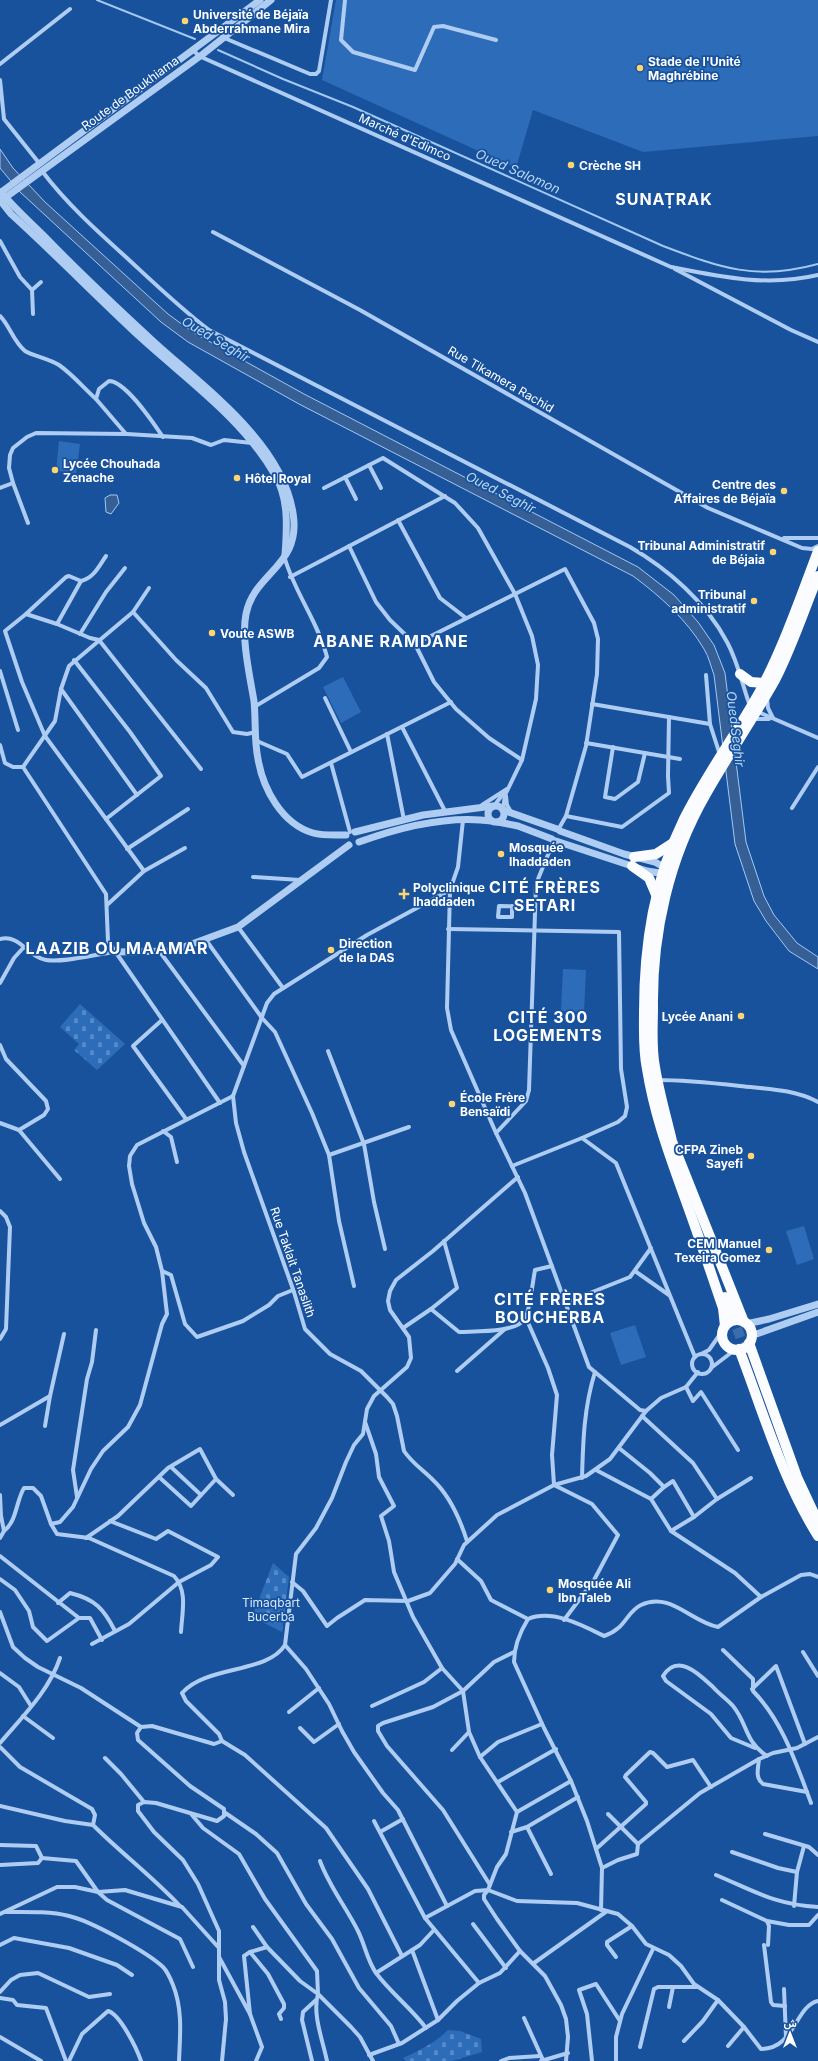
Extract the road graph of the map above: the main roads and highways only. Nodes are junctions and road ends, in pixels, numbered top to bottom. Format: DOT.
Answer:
graph roads {
  1 [pos="818,551"];
  2 [pos="818,576"];
  3 [pos="740,674"];
  4 [pos="764,683"];
  5 [pos="751,715"];
  6 [pos="722,760"];
  7 [pos="674,842"];
  8 [pos="666,872"];
  9 [pos="657,897"];
  10 [pos="654,1080"];
  11 [pos="687,1192"];
  12 [pos="732,1314"];
  13 [pos="745,1323"];
  14 [pos="724,1328"];
  15 [pos="750,1339"];
  16 [pos="741,1351"];
  17 [pos="792,1477"];
  18 [pos="818,1522"];
  19 [pos="818,1536"];
  1 -- 4 [label="main road"];
  2 -- 5 [label="main road"];
  3 -- 4 [label="main road"];
  4 -- 5 [label="main road"];
  5 -- 6 [label="main road"];
  6 -- 7 [label="main road"];
  6 -- 8 [label="main road"];
  7 -- 8 [label="main road"];
  7 -- 9 [label="main road"];
  8 -- 9 [label="main road"];
  8 -- 10 [label="main road"];
  9 -- 10 [label="main road"];
  10 -- 11 [label="main road"];
  11 -- 12 [label="main road"];
  11 -- 13 [label="main road"];
  11 -- 14 [label="main road"];
  13 -- 14 [label="main road"];
  13 -- 15 [label="main road"];
  14 -- 16 [label="main road"];
  15 -- 16 [label="main road"];
  15 -- 17 [label="main road"];
  16 -- 17 [label="main road"];
  16 -- 17 [label="main road"];
  17 -- 18 [label="main road"];
  17 -- 19 [label="main road"];
}
